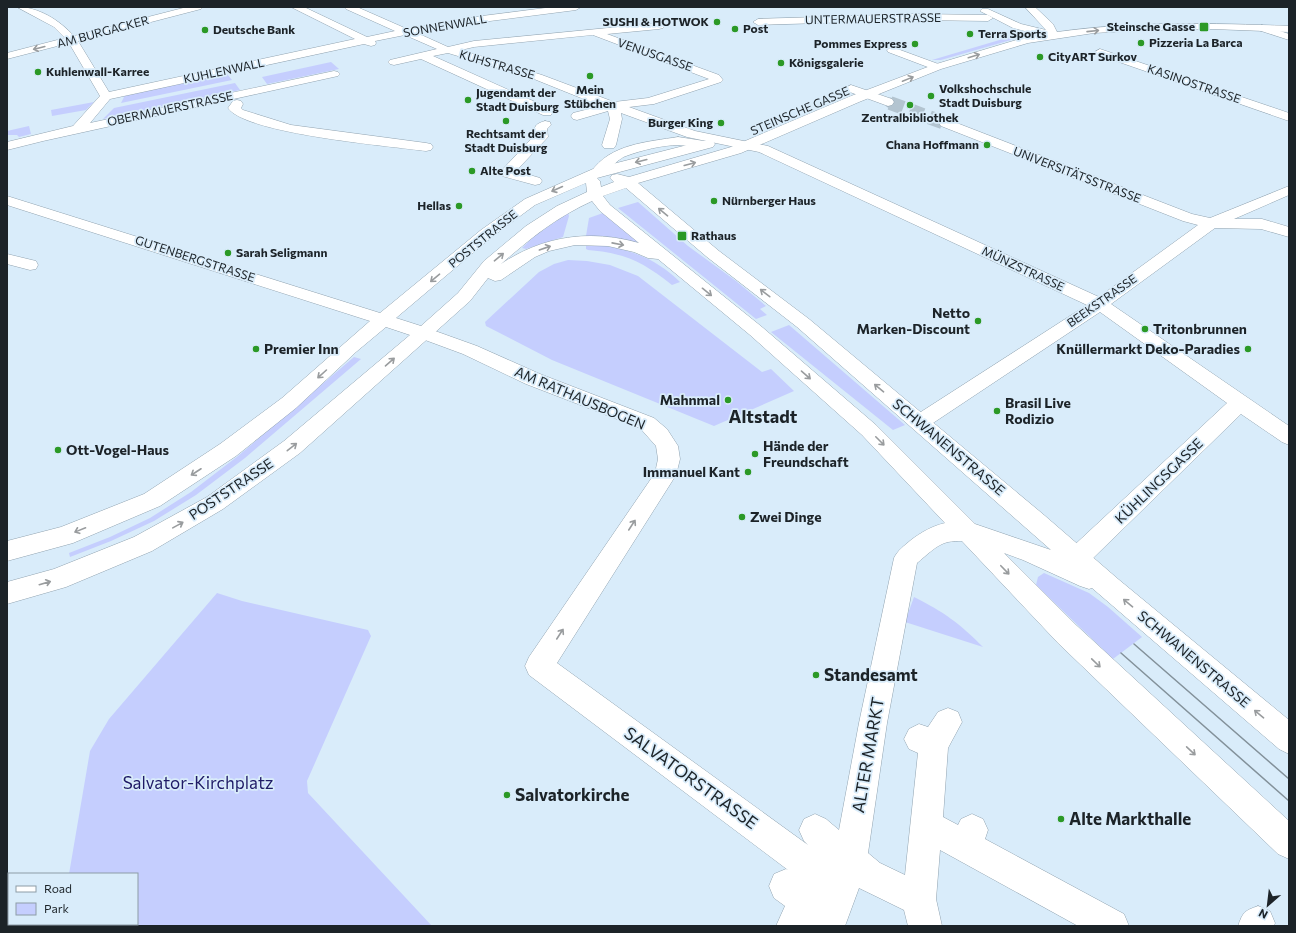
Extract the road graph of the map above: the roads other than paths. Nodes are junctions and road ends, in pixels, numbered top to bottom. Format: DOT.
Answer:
graph roads {
  1 [pos="22,7"];
  2 [pos="198,7"];
  3 [pos="296,7"];
  4 [pos="349,7"];
  5 [pos="576,7"];
  6 [pos="1030,7"];
  7 [pos="985,12"];
  8 [pos="900,18"];
  9 [pos="843,19"];
  10 [pos="758,22"];
  11 [pos="1289,23"];
  12 [pos="659,26"];
  13 [pos="1262,28"];
  14 [pos="1030,29"];
  15 [pos="1289,29"];
  16 [pos="998,30"];
  17 [pos="1051,31"];
  18 [pos="405,32"];
  19 [pos="594,32"];
  20 [pos="1009,33"];
  21 [pos="385,37"];
  22 [pos="1289,37"];
  23 [pos="72,40"];
  24 [pos="367,41"];
  25 [pos="79,50"];
  26 [pos="445,50"];
  27 [pos="892,50"];
  28 [pos="1100,52"];
  29 [pos="58,54"];
  30 [pos="421,55"];
  31 [pos="932,55"];
  32 [pos="7,56"];
  33 [pos="917,60"];
  34 [pos="903,65"];
  35 [pos="937,67"];
  36 [pos="334,74"];
  37 [pos="863,81"];
  38 [pos="851,89"];
  39 [pos="868,94"];
  40 [pos="106,96"];
  41 [pos="232,100"];
  42 [pos="888,102"];
  43 [pos="613,106"];
  44 [pos="577,116"];
  45 [pos="1289,117"];
  46 [pos="686,120"];
  47 [pos="945,123"];
  48 [pos="675,128"];
  49 [pos="78,129"];
  50 [pos="735,143"];
  51 [pos="706,144"];
  52 [pos="609,145"];
  53 [pos="7,146"];
  54 [pos="426,147"];
  55 [pos="592,171"];
  56 [pos="535,181"];
  57 [pos="628,182"];
  58 [pos="1289,190"];
  59 [pos="594,194"];
  60 [pos="7,200"];
  61 [pos="1211,223"];
  62 [pos="1289,232"];
  63 [pos="7,259"];
  64 [pos="30,265"];
  65 [pos="676,267"];
  66 [pos="464,297"];
  67 [pos="1100,304"];
  68 [pos="383,320"];
  69 [pos="424,334"];
  70 [pos="1240,403"];
  71 [pos="920,422"];
  72 [pos="1289,437"];
  73 [pos="968,532"];
  74 [pos="7,551"];
  75 [pos="1077,558"];
  76 [pos="1109,587"];
  77 [pos="7,593"];
  78 [pos="539,666"];
  79 [pos="934,735"];
  80 [pos="1289,739"];
  81 [pos="926,825"];
  82 [pos="1289,843"];
  83 [pos="821,871"];
  84 [pos="922,912"];
  85 [pos="828,926"];
  86 [pos="1112,926"];
  1 -- 23 [label="street"];
  2 -- 23 [label="street, AM BURGACKER"];
  3 -- 24 [label="street"];
  4 -- 18 [label="street, KUHSTRASSE"];
  5 -- 18 [label="street, SONNENWALL"];
  6 -- 17 [label="street"];
  7 -- 8 [label="street, UNTERMAUERSTRASSE"];
  7 -- 14 [label="street"];
  7 -- 16 [label="street"];
  8 -- 9 [label="street, UNTERMAUERSTRASSE"];
  8 -- 9 [label="street"];
  9 -- 10 [label="street, UNTERMAUERSTRASSE"];
  11 -- 17 [label="street, STEINSCHE GASSE"];
  12 -- 19 [label="street"];
  13 -- 15 [label="street, STEINSCHE GASSE"];
  17 -- 13 [label="street, STEINSCHE GASSE, one-way"];
  13 -- 22 [label="street"];
  14 -- 17 [label="street"];
  14 -- 20 [label="street"];
  35 -- 17 [label="street, STEINSCHE GASSE, one-way"];
  18 -- 21 [label="street, SONNENWALL"];
  18 -- 26 [label="street, KUHSTRASSE"];
  19 -- 26 [label="street"];
  19 -- 43 [label="street, VENUSGASSE"];
  21 -- 24 [label="street, KUHLENWALL"];
  23 -- 25 [label="street"];
  23 -- 32 [label="street, AM BURGACKER, one-way"];
  24 -- 30 [label="street"];
  24 -- 40 [label="street, KUHLENWALL"];
  25 -- 29 [label="street"];
  25 -- 40 [label="street"];
  26 -- 30 [label="street"];
  26 -- 43 [label="street, KUHSTRASSE"];
  27 -- 33 [label="street"];
  28 -- 45 [label="street, KASINOSTRASSE"];
  30 -- 56 [label="street, KUHSTRASSE"];
  31 -- 33 [label="street"];
  33 -- 34 [label="street"];
  33 -- 35 [label="street"];
  39 -- 35 [label="street, STEINSCHE GASSE, one-way"];
  36 -- 41 [label="street, OBERMAUERSTRASSE"];
  37 -- 38 [label="street, STEINSCHE GASSE"];
  38 -- 39 [label="street"];
  38 -- 50 [label="street, STEINSCHE GASSE"];
  39 -- 42 [label="street"];
  39 -- 50 [label="street, STEINSCHE GASSE"];
  40 -- 49 [label="street"];
  41 -- 49 [label="street, OBERMAUERSTRASSE"];
  41 -- 54 [label="street"];
  43 -- 44 [label="street"];
  43 -- 48 [label="street, KUHSTRASSE"];
  43 -- 52 [label="street"];
  46 -- 48 [label="street"];
  47 -- 61 [label="street, UNIVERSITÄTSSTRASSE"];
  48 -- 50 [label="street, KUHSTRASSE"];
  49 -- 53 [label="street, OBERMAUERSTRASSE"];
  50 -- 51 [label="street, STEINSCHE GASSE"];
  57 -- 50 [label="street, STEINSCHE GASSE, one-way"];
  50 -- 67 [label="street, MÜNZSTRASSE"];
  51 -- 55 [label="street, POSTSTRASSE, one-way"];
  55 -- 57 [label="street, SCHWANENSTRASSE"];
  55 -- 59 [label="street"];
  55 -- 68 [label="street, POSTSTRASSE, one-way"];
  57 -- 59 [label="street, POSTSTRASSE"];
  71 -- 57 [label="street, SCHWANENSTRASSE, one-way"];
  58 -- 61 [label="street, BEEKSTRASSE"];
  59 -- 65 [label="street"];
  66 -- 59 [label="street, POSTSTRASSE, one-way"];
  60 -- 68 [label="street, GUTENBERGSTRASSE"];
  61 -- 62 [label="street, UNIVERSITÄTSSTRASSE"];
  61 -- 67 [label="street, BEEKSTRASSE"];
  63 -- 64 [label="street"];
  66 -- 65 [label="street, one-way"];
  65 -- 73 [label="street, one-way"];
  66 -- 69 [label="street, POSTSTRASSE"];
  67 -- 70 [label="street, MÜNZSTRASSE"];
  67 -- 71 [label="street, BEEKSTRASSE"];
  68 -- 69 [label="street"];
  68 -- 74 [label="street, POSTSTRASSE, one-way"];
  77 -- 69 [label="street, POSTSTRASSE, one-way"];
  78 -- 69 [label="street, AM RATHAUSBOGEN, one-way"];
  70 -- 72 [label="street, MÜNZSTRASSE"];
  70 -- 75 [label="street, KÜHLINGSGASSE"];
  71 -- 75 [label="street, SCHWANENSTRASSE"];
  73 -- 76 [label="street"];
  73 -- 82 [label="street, one-way"];
  73 -- 83 [label="street, ALTER MARKT"];
  75 -- 76 [label="street, SCHWANENSTRASSE"];
  80 -- 76 [label="street, SCHWANENSTRASSE, one-way"];
  78 -- 83 [label="street, SALVATORSTRASSE"];
  79 -- 81 [label="street"];
  81 -- 84 [label="street"];
  81 -- 86 [label="street"];
  83 -- 84 [label="street, SALVATORSTRASSE"];
  83 -- 85 [label="street, ALTER MARKT"];
}
